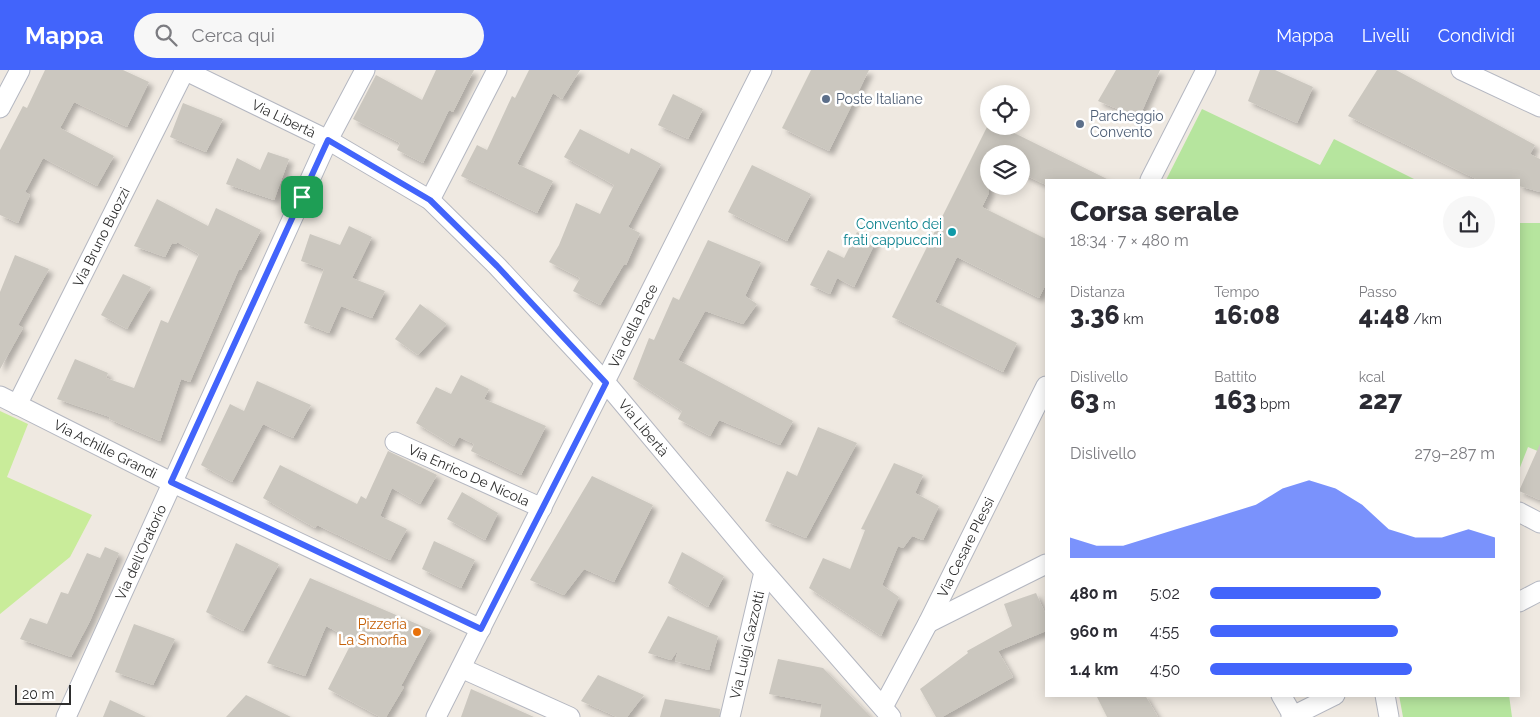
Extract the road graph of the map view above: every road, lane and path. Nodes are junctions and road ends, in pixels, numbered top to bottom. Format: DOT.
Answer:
graph roads {
  1 [pos="20,70"];
  2 [pos="185,70"];
  3 [pos="365,70"];
  4 [pos="498,70"];
  5 [pos="762,70"];
  6 [pos="1206,70"];
  7 [pos="1461,70"];
  8 [pos="1540,107"];
  9 [pos="0,108"];
  10 [pos="328,140"];
  11 [pos="1151,179"];
  12 [pos="430,200"];
  13 [pos="606,383"];
  14 [pos="1045,388"];
  15 [pos="0,396"];
  16 [pos="17,405"];
  17 [pos="395,442"];
  18 [pos="171,482"];
  19 [pos="542,508"];
  20 [pos="1520,513"];
  21 [pos="1540,523"];
  22 [pos="1045,564"];
  23 [pos="764,572"];
  24 [pos="1540,591"];
  25 [pos="1520,601"];
  26 [pos="928,623"];
  27 [pos="481,629"];
  28 [pos="461,668"];
  29 [pos="1282,697"];
  30 [pos="1331,697"];
  31 [pos="1385,697"];
  32 [pos="887,712"];
  33 [pos="66,717"];
  34 [pos="436,717"];
  35 [pos="570,717"];
  36 [pos="730,717"];
  37 [pos="1292,717"];
  38 [pos="1389,717"];
  1 -- 9 [label="street"];
  2 -- 10 [label="street, Via Libertà"];
  2 -- 16 [label="street, Via Bruno Buozzi"];
  3 -- 10 [label="street, Via dell'Oratorio"];
  4 -- 12 [label="street"];
  5 -- 13 [label="street, Via della Pace"];
  6 -- 11 [label="street"];
  7 -- 8 [label="street"];
  10 -- 12 [label="street, Via Libertà"];
  10 -- 18 [label="street, Via dell'Oratorio"];
  12 -- 13 [label="street, Via Libertà"];
  13 -- 19 [label="street, Via della Pace"];
  13 -- 23 [label="street, Via Libertà"];
  14 -- 26 [label="street, Via Cesare Plessi"];
  15 -- 16 [label="street, Via Achille Grandi"];
  16 -- 18 [label="street, Via Achille Grandi"];
  17 -- 19 [label="street, Via Enrico De Nicola"];
  18 -- 27 [label="street, Via Achille Grandi"];
  18 -- 33 [label="street, Via dell'Oratorio"];
  19 -- 27 [label="street, Via della Pace"];
  20 -- 21 [label="street"];
  22 -- 26 [label="street"];
  23 -- 32 [label="street, Via Libertà"];
  23 -- 36 [label="street, Via Luigi Gazzotti"];
  24 -- 25 [label="street"];
  26 -- 32 [label="street, Via Cesare Plessi"];
  27 -- 28 [label="street, Via della Pace"];
  28 -- 34 [label="street, Via della Pace"];
  28 -- 35 [label="street"];
  29 -- 37 [label="street"];
  30 -- 37 [label="street"];
  31 -- 38 [label="street"];
}
